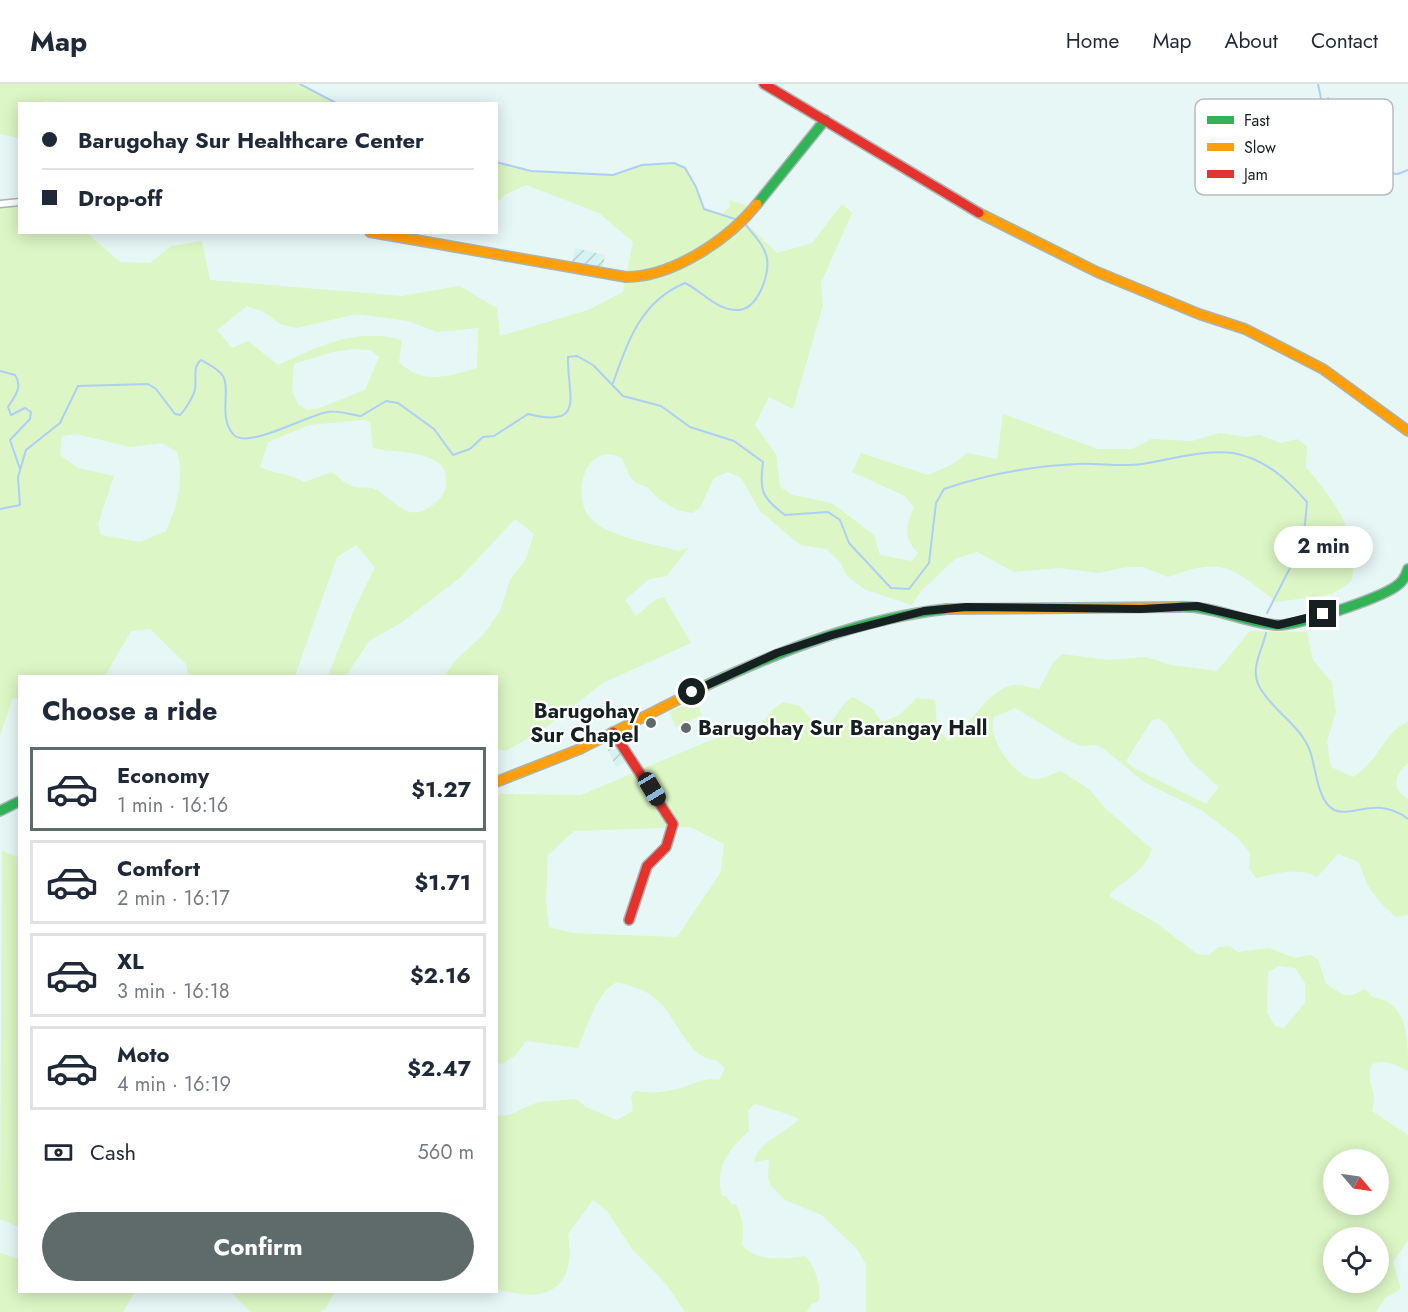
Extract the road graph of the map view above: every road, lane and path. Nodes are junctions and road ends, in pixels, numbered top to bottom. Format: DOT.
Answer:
graph roads {
  1 [pos="764,84"];
  2 [pos="825,120"];
  3 [pos="18,202"];
  4 [pos="0,204"];
  5 [pos="381,234"];
  6 [pos="1408,431"];
  7 [pos="1408,569"];
  8 [pos="613,732"];
  9 [pos="498,781"];
  10 [pos="18,802"];
  11 [pos="0,811"];
  12 [pos="629,920"];
  1 -- 2 [label="street"];
  2 -- 5 [label="street"];
  2 -- 6 [label="street"];
  3 -- 4 [label="street"];
  7 -- 8 [label="street"];
  8 -- 9 [label="street"];
  8 -- 12 [label="street"];
  10 -- 11 [label="street"];
}
